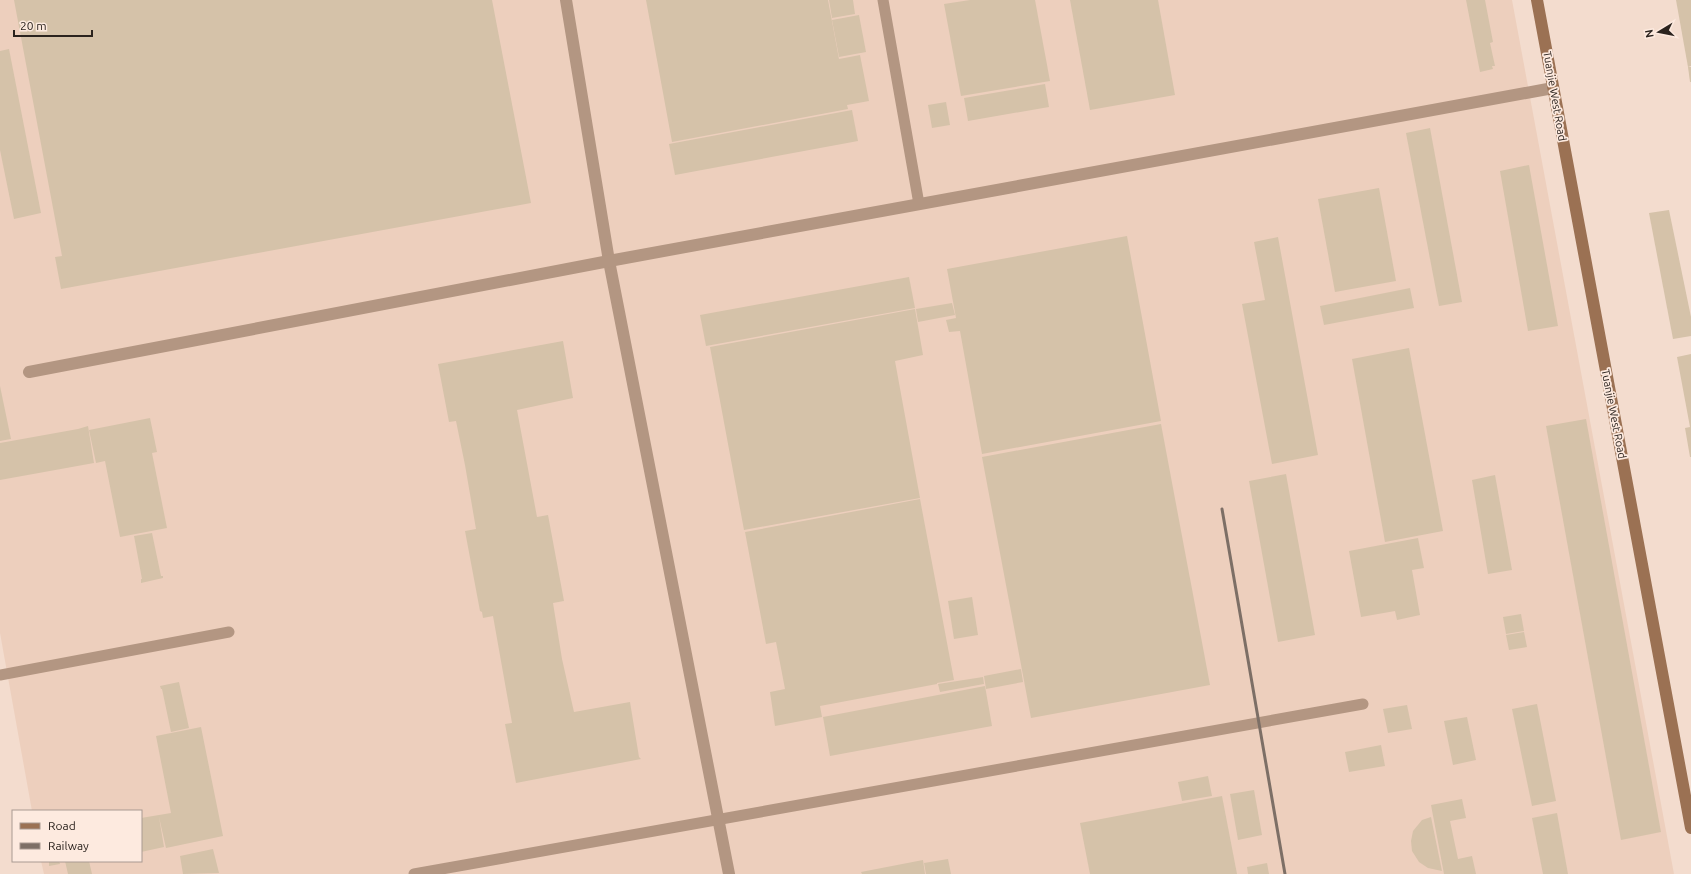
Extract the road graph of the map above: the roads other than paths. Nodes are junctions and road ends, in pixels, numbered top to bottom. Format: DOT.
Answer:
graph roads {
  1 [pos="566,0"];
  2 [pos="883,0"];
  3 [pos="1537,0"];
  4 [pos="1554,88"];
  5 [pos="919,204"];
  6 [pos="609,261"];
  7 [pos="29,372"];
  8 [pos="229,632"];
  9 [pos="0,675"];
  10 [pos="1363,704"];
  11 [pos="718,820"];
  12 [pos="1691,828"];
  13 [pos="414,874"];
  14 [pos="728,874"];
  1 -- 6 [label="street"];
  2 -- 5 [label="lane"];
  3 -- 4 [label="street, Tuanjie West Road"];
  4 -- 5 [label="street"];
  4 -- 12 [label="street, Tuanjie West Road"];
  5 -- 6 [label="street"];
  6 -- 7 [label="street"];
  6 -- 11 [label="street"];
  8 -- 9 [label="lane"];
  10 -- 11 [label="lane"];
  11 -- 13 [label="lane"];
  11 -- 14 [label="street"];
}
